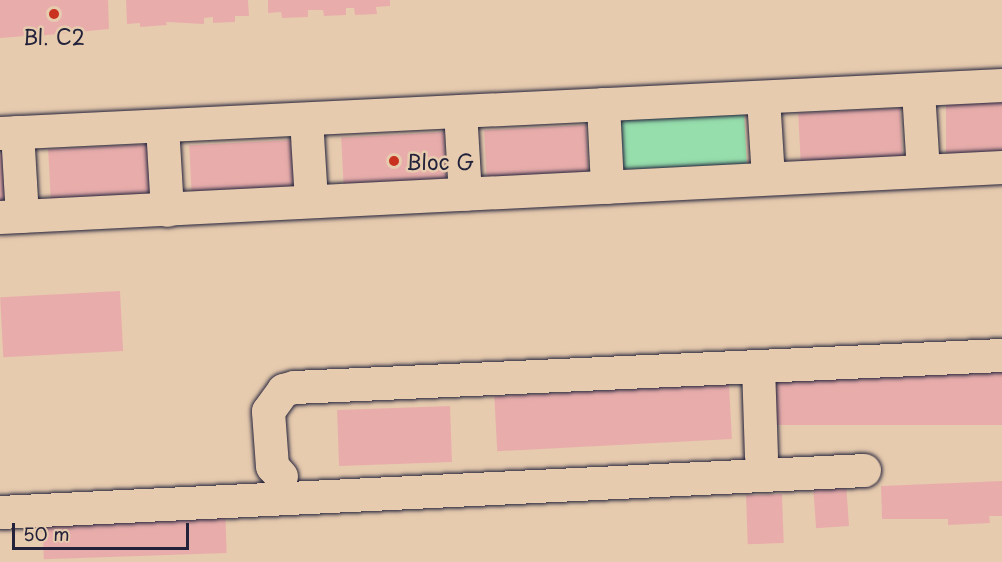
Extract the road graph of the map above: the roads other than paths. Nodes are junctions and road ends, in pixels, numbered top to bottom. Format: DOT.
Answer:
graph roads {
  1 [pos="1002,85"];
  2 [pos="918,91"];
  3 [pos="763,98"];
  4 [pos="603,104"];
  5 [pos="460,111"];
  6 [pos="306,119"];
  7 [pos="162,126"];
  8 [pos="9,133"];
  9 [pos="1002,166"];
  10 [pos="923,170"];
  11 [pos="768,178"];
  12 [pos="607,187"];
  13 [pos="465,194"];
  14 [pos="311,201"];
  15 [pos="167,210"];
  16 [pos="11,217"];
  17 [pos="1002,355"];
  18 [pos="758,366"];
  19 [pos="761,456"];
  20 [pos="864,471"];
  21 [pos="281,476"];
  22 [pos="0,512"];
  1 -- 2 [label="lane"];
  2 -- 3 [label="lane"];
  2 -- 10 [label="lane"];
  3 -- 4 [label="lane"];
  3 -- 11 [label="lane"];
  4 -- 5 [label="lane"];
  4 -- 12 [label="lane"];
  5 -- 6 [label="lane"];
  5 -- 13 [label="lane"];
  6 -- 7 [label="lane"];
  6 -- 14 [label="lane"];
  7 -- 8 [label="lane"];
  7 -- 15 [label="lane"];
  8 -- 16 [label="lane"];
  9 -- 10 [label="lane"];
  10 -- 11 [label="lane"];
  11 -- 12 [label="lane"];
  12 -- 13 [label="lane"];
  13 -- 14 [label="lane"];
  14 -- 15 [label="lane"];
  15 -- 16 [label="lane"];
  17 -- 18 [label="lane"];
  18 -- 19 [label="lane"];
  18 -- 21 [label="lane"];
  20 -- 22 [label="lane"];
}
